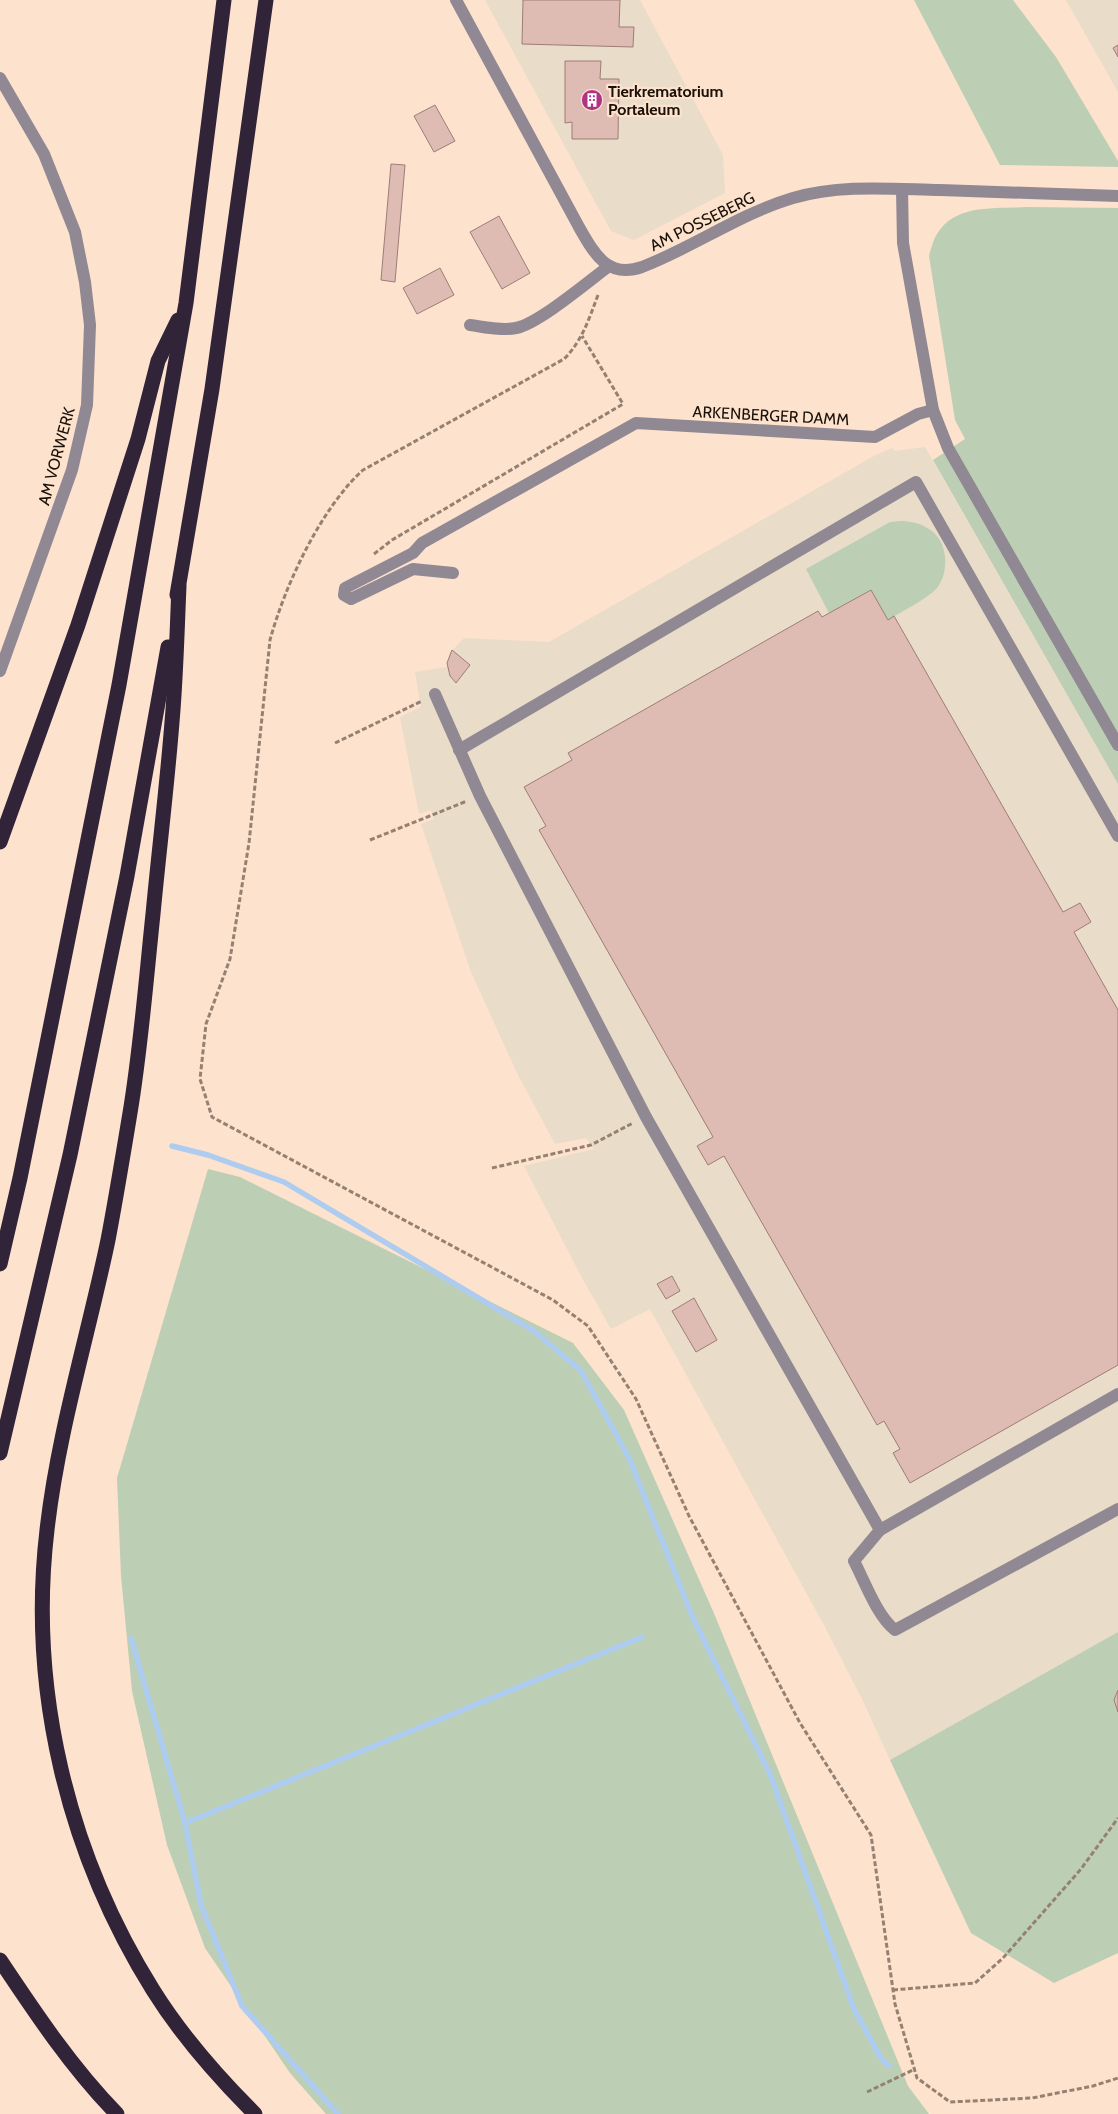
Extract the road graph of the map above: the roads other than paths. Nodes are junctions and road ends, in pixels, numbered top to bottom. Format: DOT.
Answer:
graph roads {
  1 [pos="224,0"];
  2 [pos="266,0"];
  3 [pos="456,0"];
  4 [pos="0,78"];
  5 [pos="902,189"];
  6 [pos="1118,196"];
  7 [pos="609,266"];
  8 [pos="186,303"];
  9 [pos="470,325"];
  10 [pos="933,410"];
  11 [pos="875,437"];
  12 [pos="863,448"];
  13 [pos="453,573"];
  14 [pos="179,586"];
  15 [pos="0,671"];
  16 [pos="436,694"];
  17 [pos="1118,745"];
  18 [pos="459,750"];
  19 [pos="1118,836"];
  20 [pos="0,842"];
  21 [pos="0,1264"];
  22 [pos="1118,1394"];
  23 [pos="0,1453"];
  24 [pos="1118,1509"];
  25 [pos="880,1530"];
  26 [pos="0,1960"];
  27 [pos="117,2114"];
  28 [pos="255,2114"];
  1 -- 8 [label="highway"];
  2 -- 14 [label="highway"];
  3 -- 7 [label="street"];
  4 -- 15 [label="street, AM VORWERK"];
  5 -- 6 [label="street, AM POSSEBERG"];
  5 -- 7 [label="street, AM POSSEBERG"];
  5 -- 10 [label="street"];
  7 -- 9 [label="street"];
  8 -- 20 [label="highway"];
  8 -- 21 [label="highway"];
  10 -- 11 [label="street"];
  10 -- 17 [label="street"];
  11 -- 12 [label="street"];
  11 -- 13 [label="street, ARKENBERGER DAMM"];
  14 -- 23 [label="highway"];
  14 -- 28 [label="highway"];
  16 -- 18 [label="street"];
  18 -- 19 [label="street"];
  18 -- 25 [label="street"];
  22 -- 25 [label="street"];
  24 -- 25 [label="street"];
  26 -- 27 [label="highway"];
}
